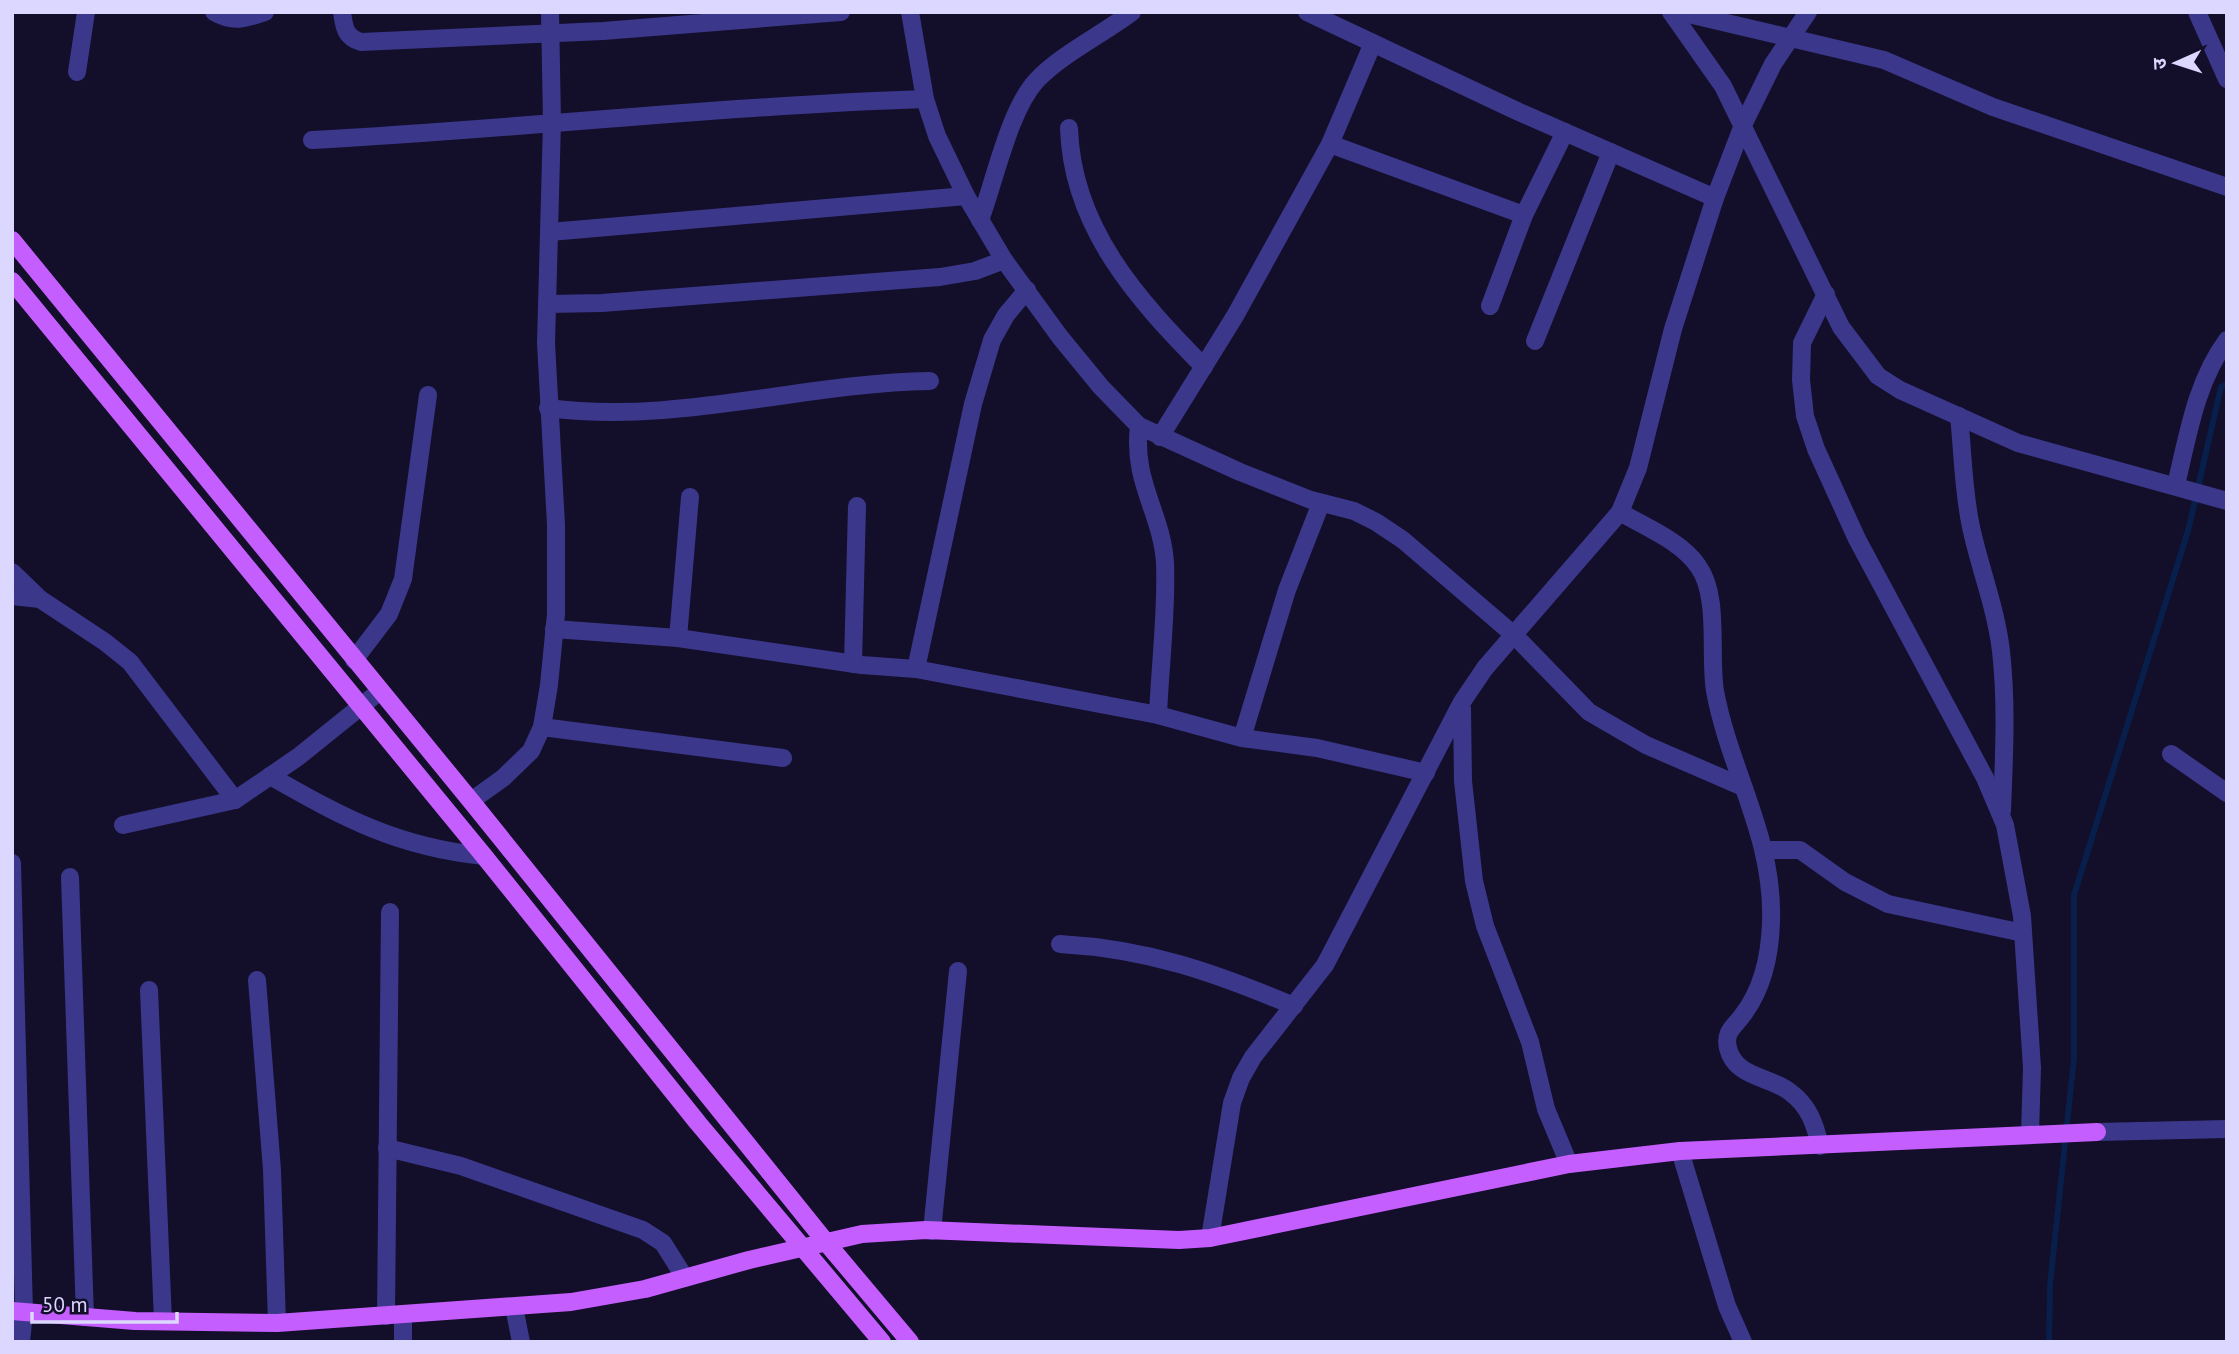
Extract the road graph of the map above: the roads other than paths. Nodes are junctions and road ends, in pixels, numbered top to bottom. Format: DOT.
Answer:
graph roads {
  1 [pos="86,12"];
  2 [pos="214,12"];
  3 [pos="265,12"];
  4 [pos="342,12"];
  5 [pos="550,12"];
  6 [pos="841,12"];
  7 [pos="910,12"];
  8 [pos="1132,12"];
  9 [pos="1307,12"];
  10 [pos="1671,12"];
  11 [pos="1680,12"];
  12 [pos="1808,12"];
  13 [pos="2197,12"];
  14 [pos="1712,16"];
  15 [pos="550,34"];
  16 [pos="1789,37"];
  17 [pos="1373,43"];
  18 [pos="77,72"];
  19 [pos="2227,79"];
  20 [pos="925,99"];
  21 [pos="552,122"];
  22 [pos="1743,125"];
  23 [pos="1069,128"];
  24 [pos="1565,132"];
  25 [pos="312,140"];
  26 [pos="1330,144"];
  27 [pos="1611,152"];
  28 [pos="2227,187"];
  29 [pos="966,195"];
  30 [pos="1715,198"];
  31 [pos="1524,215"];
  32 [pos="980,220"];
  33 [pos="550,232"];
  34 [pos="12,240"];
  35 [pos="1004,260"];
  36 [pos="12,281"];
  37 [pos="1027,290"];
  38 [pos="1826,294"];
  39 [pos="549,304"];
  40 [pos="1490,306"];
  41 [pos="2227,340"];
  42 [pos="1535,341"];
  43 [pos="1204,368"];
  44 [pos="930,381"];
  45 [pos="428,396"];
  46 [pos="548,408"];
  47 [pos="1959,416"];
  48 [pos="1139,426"];
  49 [pos="1160,437"];
  50 [pos="2183,487"];
  51 [pos="690,497"];
  52 [pos="222,498"];
  53 [pos="2223,500"];
  54 [pos="1321,503"];
  55 [pos="857,506"];
  56 [pos="1620,512"];
  57 [pos="201,514"];
  58 [pos="12,572"];
  59 [pos="12,596"];
  60 [pos="40,599"];
  61 [pos="554,629"];
  62 [pos="1514,635"];
  63 [pos="678,638"];
  64 [pos="354,660"];
  65 [pos="853,664"];
  66 [pos="916,670"];
  67 [pos="380,691"];
  68 [pos="1462,702"];
  69 [pos="361,706"];
  70 [pos="1158,715"];
  71 [pos="542,727"];
  72 [pos="1242,738"];
  73 [pos="2171,754"];
  74 [pos="783,758"];
  75 [pos="1426,773"];
  76 [pos="270,776"];
  77 [pos="1744,787"];
  78 [pos="2227,793"];
  79 [pos="235,800"];
  80 [pos="471,801"];
  81 [pos="2002,818"];
  82 [pos="123,825"];
  83 [pos="1766,850"];
  84 [pos="484,856"];
  85 [pos="12,863"];
  86 [pos="70,877"];
  87 [pos="390,912"];
  88 [pos="2023,933"];
  89 [pos="1060,944"];
  90 [pos="958,971"];
  91 [pos="257,980"];
  92 [pos="149,990"];
  93 [pos="1294,1006"];
  94 [pos="2227,1129"];
  95 [pos="2098,1132"];
  96 [pos="2030,1134"];
  97 [pos="1820,1146"];
  98 [pos="387,1148"];
  99 [pos="1680,1151"];
  100 [pos="1569,1164"];
  101 [pos="16,1183"];
  102 [pos="932,1231"];
  103 [pos="1210,1238"];
  104 [pos="825,1241"];
  105 [pos="801,1247"];
  106 [pos="685,1278"];
  107 [pos="514,1307"];
  108 [pos="18,1311"];
  109 [pos="395,1315"];
  110 [pos="85,1317"];
  111 [pos="163,1321"];
  112 [pos="277,1324"];
  113 [pos="21,1342"];
  114 [pos="403,1342"];
  115 [pos="521,1342"];
  116 [pos="882,1342"];
  117 [pos="911,1342"];
  118 [pos="1743,1342"];
  1 -- 18 [label="street"];
  2 -- 3 [label="street"];
  4 -- 15 [label="street"];
  5 -- 15 [label="street"];
  6 -- 15 [label="street"];
  7 -- 20 [label="street"];
  8 -- 32 [label="street"];
  9 -- 17 [label="street"];
  10 -- 22 [label="street"];
  11 -- 14 [label="street"];
  12 -- 16 [label="street"];
  13 -- 19 [label="street"];
  14 -- 16 [label="street"];
  15 -- 21 [label="street"];
  16 -- 22 [label="street"];
  16 -- 28 [label="street"];
  17 -- 24 [label="street"];
  17 -- 26 [label="street"];
  20 -- 21 [label="street"];
  20 -- 29 [label="street"];
  21 -- 25 [label="street"];
  21 -- 33 [label="street"];
  22 -- 30 [label="street"];
  22 -- 38 [label="street"];
  23 -- 43 [label="street"];
  24 -- 27 [label="street"];
  24 -- 31 [label="street"];
  26 -- 31 [label="street"];
  26 -- 43 [label="street"];
  27 -- 30 [label="street"];
  27 -- 42 [label="street"];
  29 -- 32 [label="street"];
  29 -- 33 [label="street"];
  30 -- 56 [label="street"];
  31 -- 40 [label="street"];
  32 -- 35 [label="street"];
  33 -- 39 [label="street"];
  34 -- 52 [label="main road"];
  35 -- 37 [label="street"];
  35 -- 39 [label="street"];
  36 -- 57 [label="main road"];
  37 -- 48 [label="street"];
  37 -- 66 [label="street"];
  38 -- 47 [label="street"];
  38 -- 81 [label="street"];
  39 -- 46 [label="street"];
  41 -- 50 [label="street"];
  43 -- 49 [label="street"];
  44 -- 46 [label="street"];
  45 -- 64 [label="street"];
  46 -- 61 [label="street"];
  47 -- 50 [label="street"];
  47 -- 81 [label="street"];
  48 -- 49 [label="street"];
  48 -- 70 [label="street"];
  49 -- 54 [label="street"];
  50 -- 53 [label="street"];
  51 -- 63 [label="street"];
  52 -- 57 [label="main road"];
  52 -- 64 [label="main road"];
  54 -- 62 [label="street"];
  54 -- 72 [label="street"];
  55 -- 65 [label="street"];
  56 -- 62 [label="street"];
  56 -- 77 [label="street"];
  57 -- 69 [label="main road"];
  58 -- 60 [label="street"];
  59 -- 60 [label="street"];
  60 -- 79 [label="street"];
  61 -- 63 [label="street"];
  61 -- 71 [label="street"];
  62 -- 68 [label="street"];
  62 -- 77 [label="street"];
  63 -- 65 [label="street"];
  64 -- 67 [label="main road"];
  65 -- 66 [label="street"];
  66 -- 70 [label="street"];
  67 -- 69 [label="street"];
  67 -- 80 [label="main road"];
  68 -- 75 [label="street"];
  68 -- 100 [label="street"];
  69 -- 76 [label="street"];
  69 -- 84 [label="main road"];
  70 -- 72 [label="street"];
  71 -- 74 [label="street"];
  71 -- 80 [label="street"];
  72 -- 75 [label="street"];
  73 -- 78 [label="street"];
  75 -- 93 [label="street"];
  76 -- 79 [label="street"];
  76 -- 84 [label="street"];
  77 -- 83 [label="street"];
  79 -- 82 [label="street"];
  80 -- 104 [label="main road"];
  81 -- 88 [label="street"];
  83 -- 88 [label="street"];
  83 -- 97 [label="street"];
  84 -- 105 [label="main road"];
  85 -- 101 [label="street"];
  86 -- 110 [label="street"];
  87 -- 98 [label="street"];
  88 -- 96 [label="street"];
  89 -- 93 [label="street"];
  90 -- 102 [label="street"];
  91 -- 112 [label="street"];
  92 -- 111 [label="street"];
  93 -- 103 [label="street"];
  94 -- 95 [label="street"];
  95 -- 96 [label="main road"];
  96 -- 97 [label="main road"];
  97 -- 99 [label="main road"];
  98 -- 106 [label="street"];
  98 -- 109 [label="street"];
  99 -- 100 [label="main road"];
  99 -- 118 [label="street"];
  100 -- 103 [label="main road"];
  101 -- 108 [label="street"];
  102 -- 103 [label="main road"];
  102 -- 104 [label="main road"];
  104 -- 105 [label="main road"];
  104 -- 117 [label="main road"];
  105 -- 106 [label="main road"];
  105 -- 116 [label="main road"];
  106 -- 107 [label="main road"];
  107 -- 109 [label="main road"];
  107 -- 115 [label="street"];
  108 -- 110 [label="main road"];
  108 -- 113 [label="street"];
  109 -- 112 [label="main road"];
  109 -- 114 [label="street"];
  110 -- 111 [label="main road"];
  111 -- 112 [label="main road"];
}
